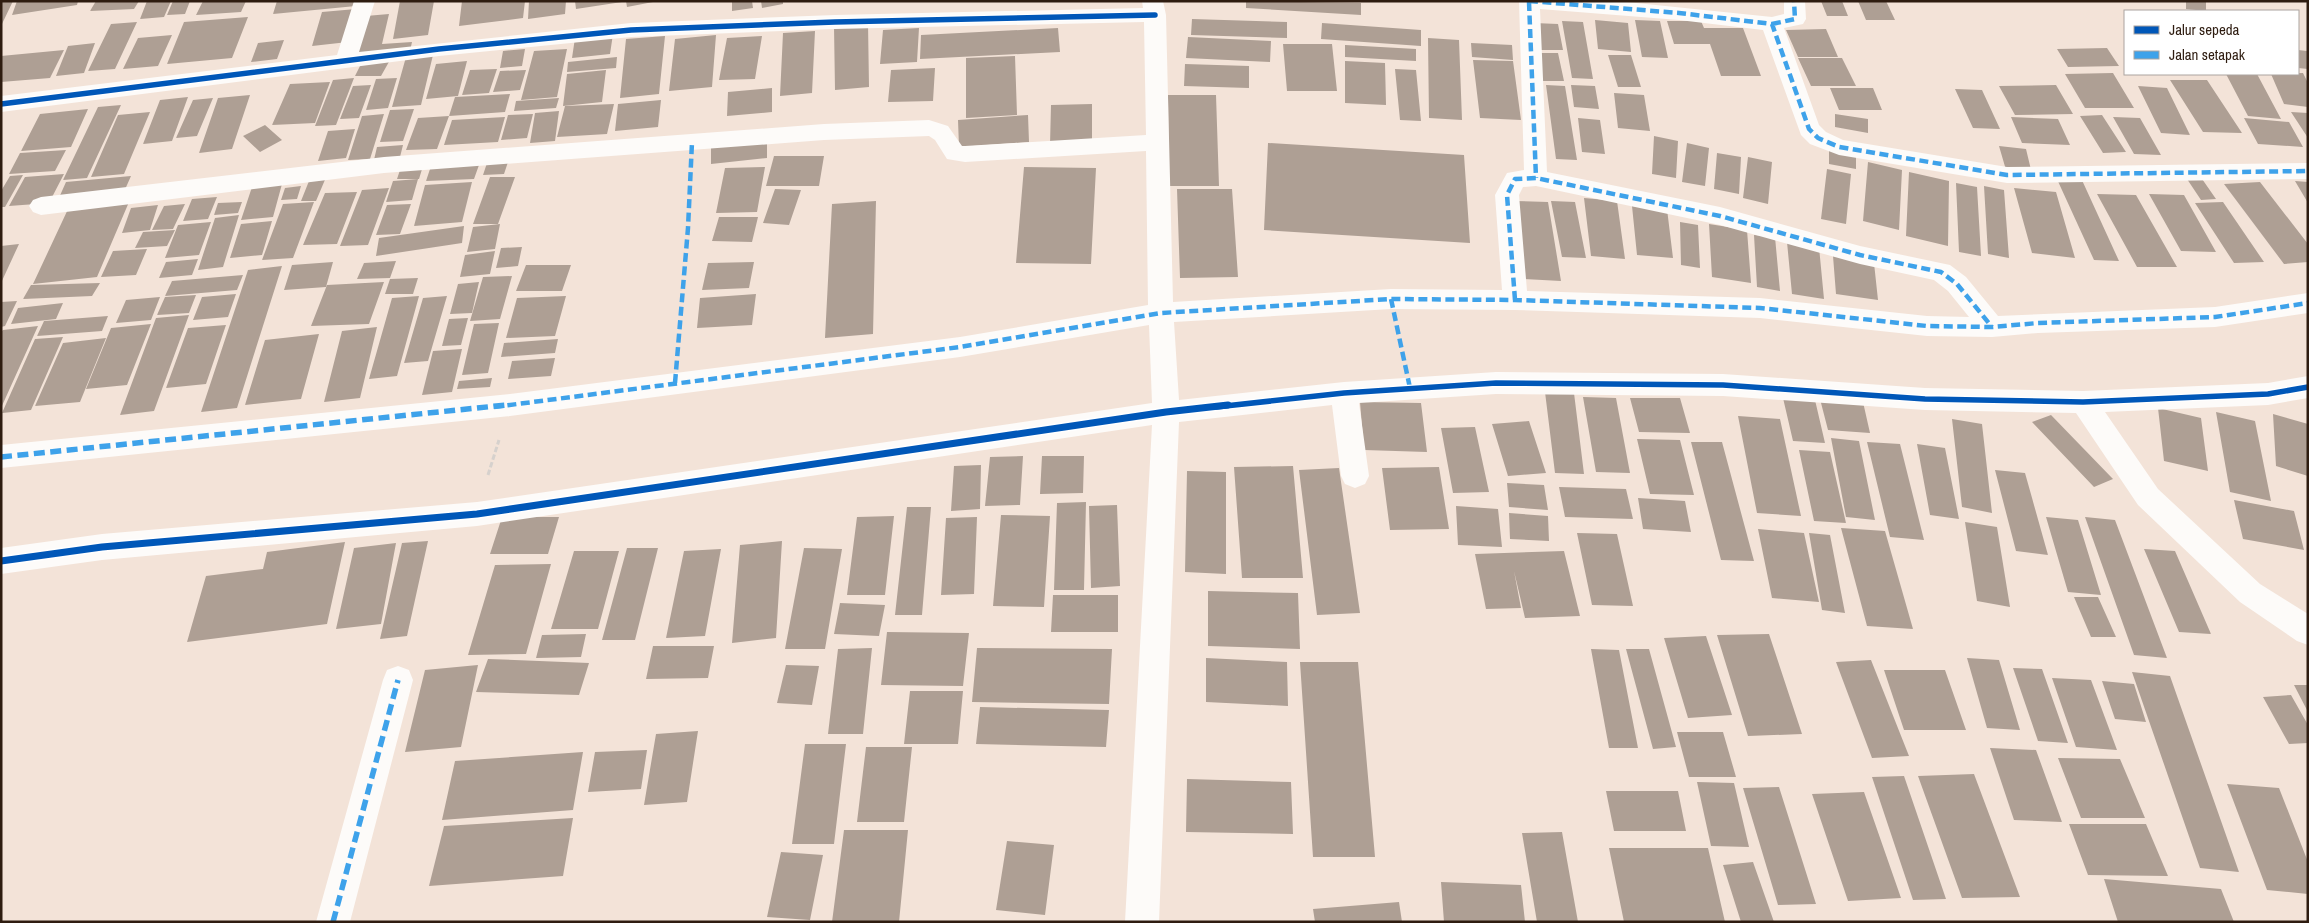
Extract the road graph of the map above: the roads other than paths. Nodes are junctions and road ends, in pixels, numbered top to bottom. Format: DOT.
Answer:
graph roads {
  1 [pos="365,1"];
  2 [pos="1794,1"];
  3 [pos="1529,2"];
  4 [pos="1153,8"];
  5 [pos="1772,24"];
  6 [pos="345,62"];
  7 [pos="1,104"];
  8 [pos="1158,142"];
  9 [pos="2308,171"];
  10 [pos="1536,178"];
  11 [pos="42,206"];
  12 [pos="1515,300"];
  13 [pos="2308,303"];
  14 [pos="1163,324"];
  15 [pos="1992,327"];
  16 [pos="2308,387"];
  17 [pos="1344,393"];
  18 [pos="2083,402"];
  19 [pos="1166,406"];
  20 [pos="1,457"];
  21 [pos="1355,476"];
  22 [pos="1,561"];
  23 [pos="2308,631"];
  24 [pos="398,680"];
  25 [pos="332,922"];
  26 [pos="1142,922"];
  1 -- 6 [label="street"];
  2 -- 5 [label="street"];
  3 -- 5 [label="street"];
  3 -- 10 [label="street"];
  4 -- 6 [label="street"];
  4 -- 8 [label="street"];
  5 -- 9 [label="street"];
  6 -- 7 [label="street"];
  8 -- 11 [label="street"];
  8 -- 14 [label="street"];
  10 -- 12 [label="street"];
  10 -- 15 [label="street"];
  12 -- 14 [label="street"];
  12 -- 15 [label="street"];
  13 -- 15 [label="street"];
  14 -- 19 [label="street"];
  14 -- 20 [label="street"];
  16 -- 18 [label="street"];
  17 -- 18 [label="street"];
  17 -- 19 [label="street"];
  17 -- 21 [label="street"];
  18 -- 23 [label="street"];
  19 -- 22 [label="street"];
  19 -- 26 [label="street"];
  24 -- 25 [label="street"];
}
